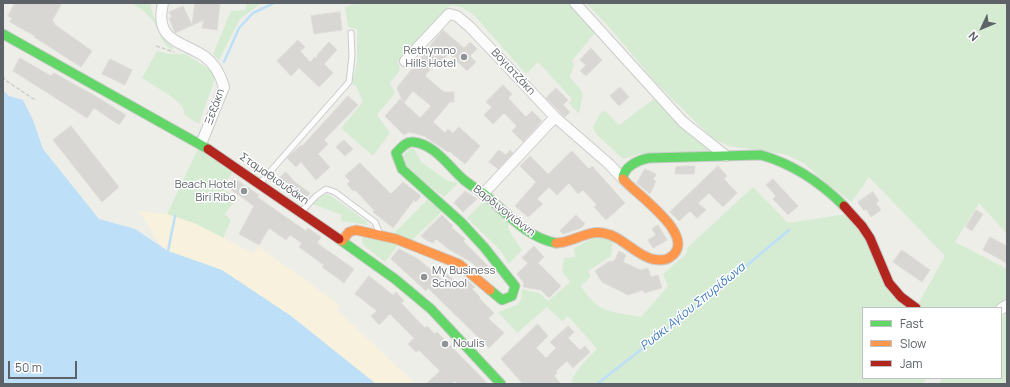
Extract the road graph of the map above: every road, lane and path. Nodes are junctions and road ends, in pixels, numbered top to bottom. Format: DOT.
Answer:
graph roads {
  1 [pos="163,3"];
  2 [pos="575,3"];
  3 [pos="351,32"];
  4 [pos="3,34"];
  5 [pos="405,61"];
  6 [pos="3,76"];
  7 [pos="35,100"];
  8 [pos="555,117"];
  9 [pos="201,144"];
  10 [pos="726,156"];
  11 [pos="622,178"];
  12 [pos="260,183"];
  13 [pos="483,194"];
  14 [pos="301,212"];
  15 [pos="379,234"];
  16 [pos="342,241"];
  17 [pos="914,307"];
  18 [pos="501,384"];
  1 -- 9 [label="street, Ξεξάκη"];
  2 -- 10 [label="street"];
  3 -- 12 [label="lane"];
  4 -- 9 [label="street, Σταμαθιουδάκη"];
  5 -- 8 [label="street, Βογιατζάκη"];
  6 -- 7 [label="path"];
  8 -- 11 [label="street, Βογιατζάκη"];
  8 -- 13 [label="street"];
  9 -- 12 [label="street, Σταμαθιουδάκη"];
  10 -- 11 [label="street"];
  10 -- 17 [label="street"];
  11 -- 13 [label="street, Βαρδινογιάννη"];
  12 -- 14 [label="street, Σταμαθιουδάκη"];
  13 -- 15 [label="street, Βαρδινογιάννη"];
  14 -- 15 [label="lane"];
  14 -- 16 [label="street, Σταμαθιουδάκη"];
  15 -- 16 [label="street, Βαρδινογιάννη"];
  16 -- 18 [label="street, Σταμαθιουδάκη"];
}
